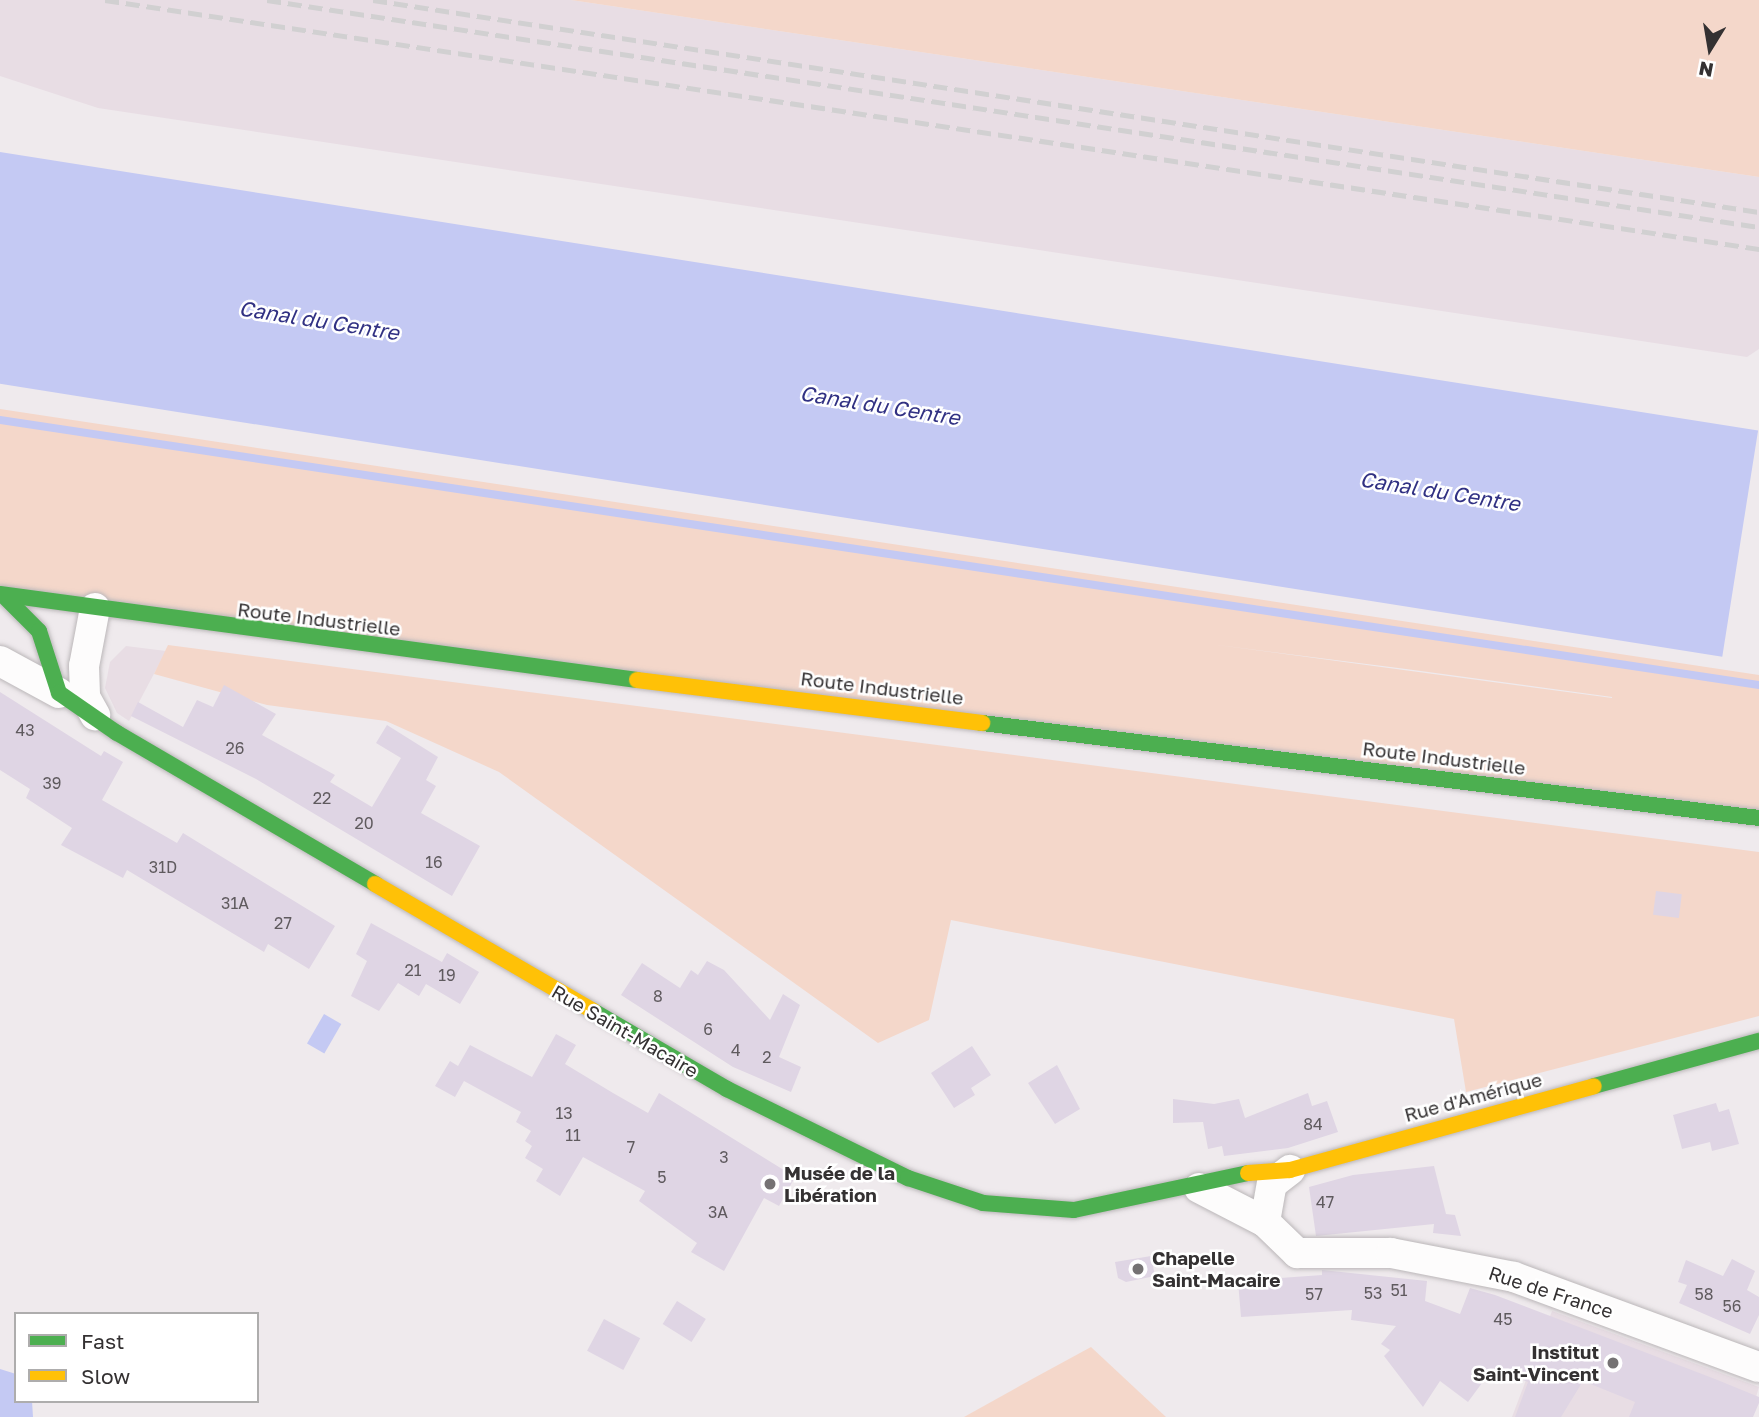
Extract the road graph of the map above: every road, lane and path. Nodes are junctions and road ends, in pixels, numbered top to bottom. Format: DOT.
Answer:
graph roads {
  1 [pos="2,595"];
  2 [pos="95,608"];
  3 [pos="0,661"];
  4 [pos="60,693"];
  5 [pos="96,716"];
  6 [pos="1759,818"];
  7 [pos="1759,1041"];
  8 [pos="1290,1170"];
  9 [pos="1199,1188"];
  10 [pos="1265,1222"];
  11 [pos="1759,1367"];
  1 -- 2 [label="street, Route Industrielle"];
  1 -- 4 [label="street"];
  2 -- 5 [label="street"];
  2 -- 6 [label="street, Route Industrielle"];
  3 -- 4 [label="street, Rue Saint-Macaire"];
  4 -- 5 [label="street, Rue Saint-Macaire"];
  5 -- 9 [label="street, Rue Saint-Macaire"];
  7 -- 8 [label="street, Rue d'Amérique"];
  8 -- 9 [label="street, Rue d'Amérique"];
  8 -- 10 [label="street"];
  9 -- 10 [label="street, Rue de France"];
  10 -- 11 [label="street, Rue de France"];
}
